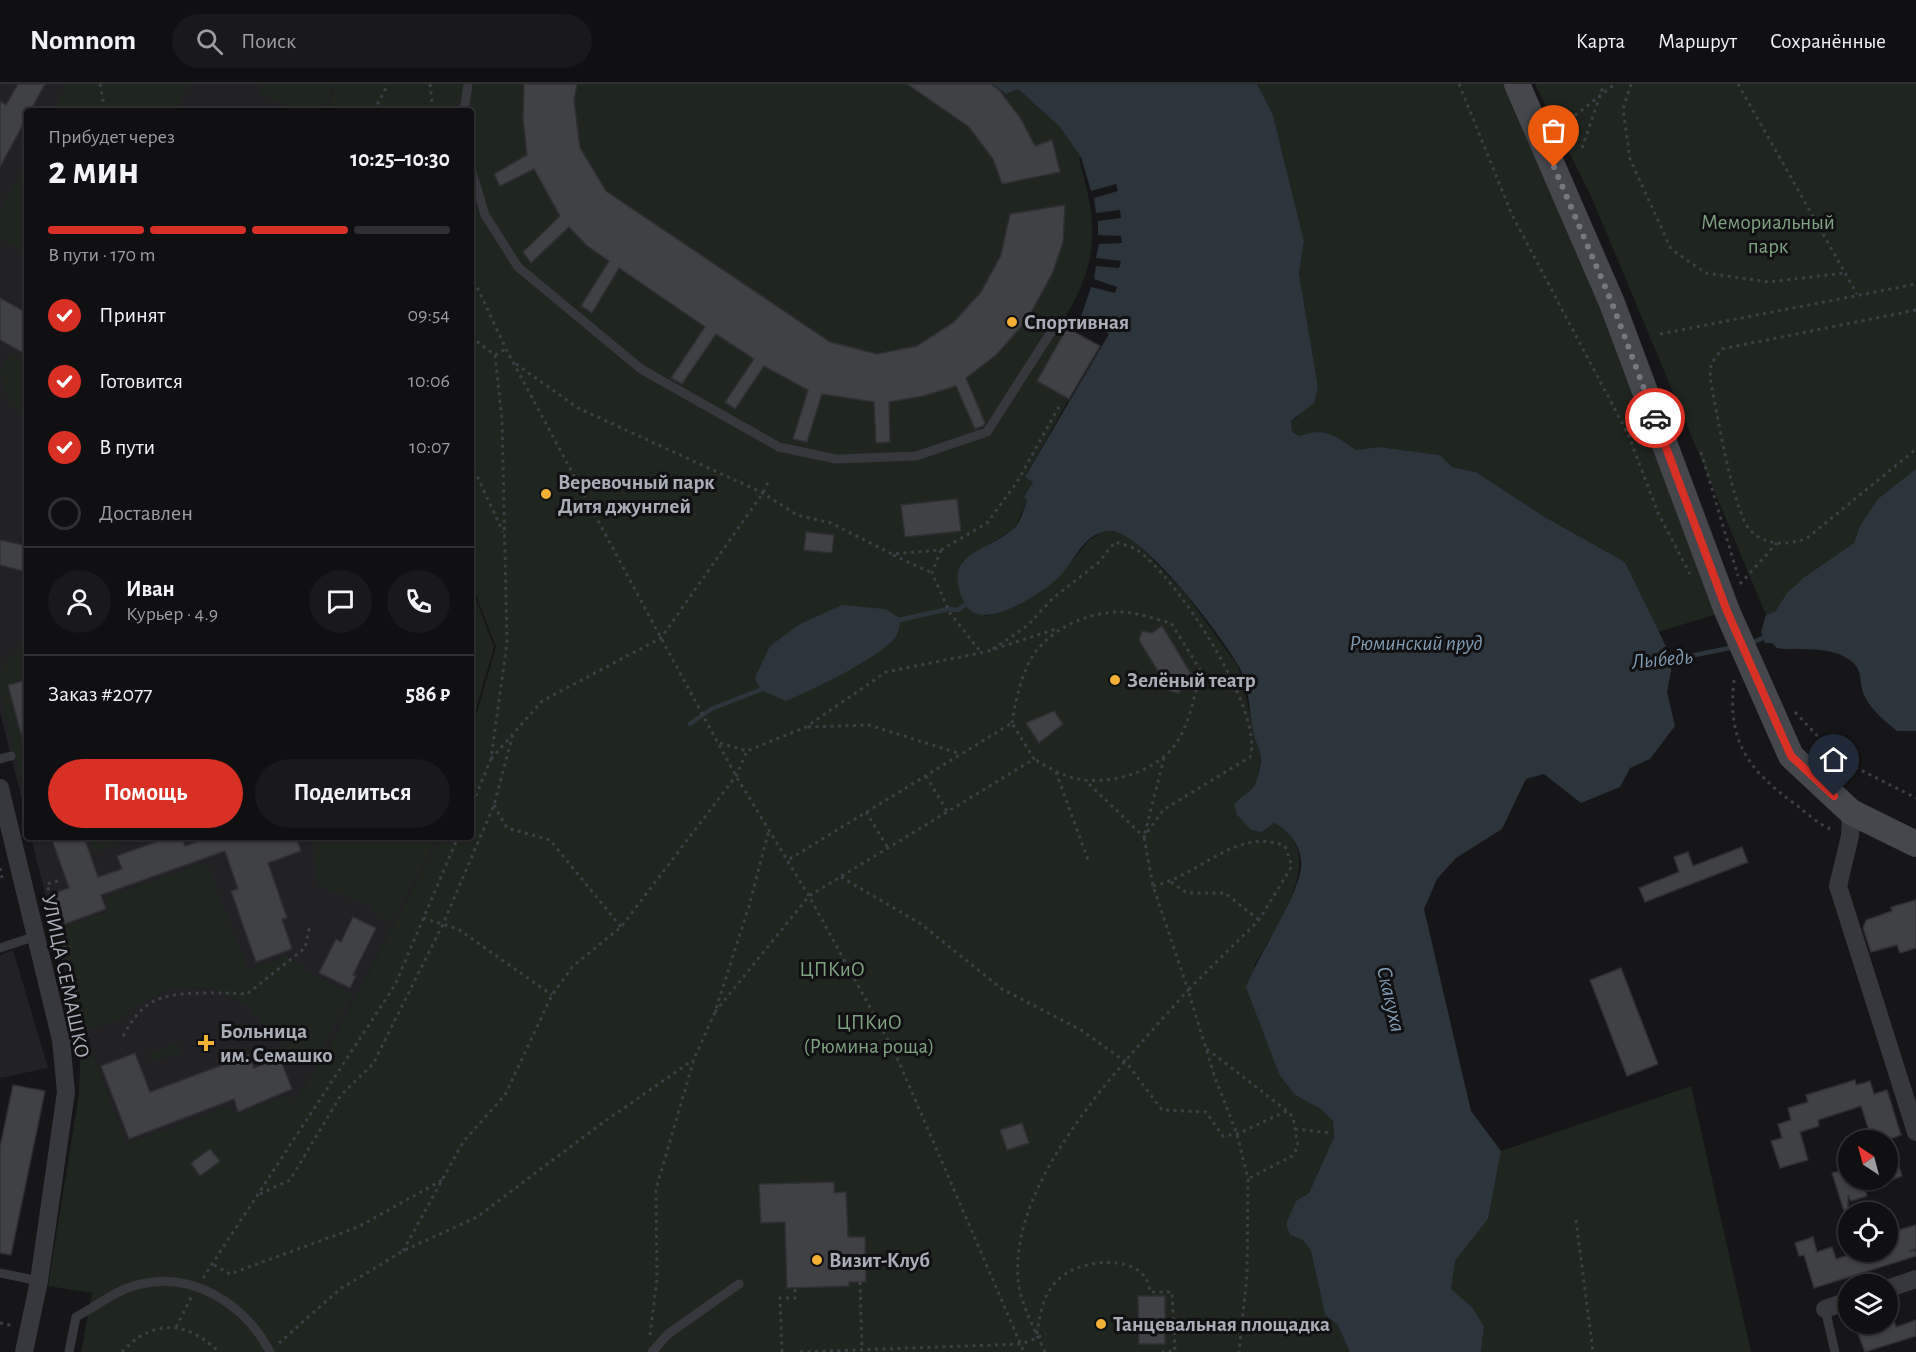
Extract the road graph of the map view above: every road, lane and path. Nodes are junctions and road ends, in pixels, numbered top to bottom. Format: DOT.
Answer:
graph roads {
  1 [pos="100,84"];
  2 [pos="388,84"];
  3 [pos="430,84"];
  4 [pos="468,84"];
  5 [pos="1459,84"];
  6 [pos="1517,84"];
  7 [pos="1604,84"];
  8 [pos="1615,84"];
  9 [pos="1631,84"];
  10 [pos="1738,84"];
  11 [pos="1602,92"];
  12 [pos="104,108"];
  13 [pos="376,108"];
  14 [pos="433,108"];
  15 [pos="464,108"];
  16 [pos="1569,120"];
  17 [pos="1582,148"];
  18 [pos="474,179"];
  19 [pos="1845,273"];
  20 [pos="474,280"];
  21 [pos="1916,284"];
  22 [pos="1857,294"];
  23 [pos="1916,310"];
  24 [pos="1051,332"];
  25 [pos="1660,333"];
  26 [pos="474,339"];
  27 [pos="506,349"];
  28 [pos="495,355"];
  29 [pos="514,363"];
  30 [pos="1061,403"];
  31 [pos="1916,449"];
  32 [pos="1701,452"];
  33 [pos="474,469"];
  34 [pos="769,480"];
  35 [pos="763,493"];
  36 [pos="505,535"];
  37 [pos="1777,543"];
  38 [pos="941,550"];
  39 [pos="892,554"];
  40 [pos="932,573"];
  41 [pos="1691,578"];
  42 [pos="1740,584"];
  43 [pos="1743,593"];
  44 [pos="1061,628"];
  45 [pos="661,638"];
  46 [pos="993,650"];
  47 [pos="980,651"];
  48 [pos="1788,705"];
  49 [pos="1012,723"];
  50 [pos="806,727"];
  51 [pos="513,734"];
  52 [pos="718,743"];
  53 [pos="747,751"];
  54 [pos="961,754"];
  55 [pos="11,756"];
  56 [pos="1164,758"];
  57 [pos="0,759"];
  58 [pos="491,759"];
  59 [pos="1034,759"];
  60 [pos="1056,772"];
  61 [pos="736,776"];
  62 [pos="926,776"];
  63 [pos="1084,780"];
  64 [pos="0,788"];
  65 [pos="1916,798"];
  66 [pos="474,800"];
  67 [pos="494,805"];
  68 [pos="947,811"];
  69 [pos="866,812"];
  70 [pos="1851,812"];
  71 [pos="769,830"];
  72 [pos="1144,837"];
  73 [pos="457,840"];
  74 [pos="1916,844"];
  75 [pos="888,848"];
  76 [pos="788,860"];
  77 [pos="1088,860"];
  78 [pos="0,868"];
  79 [pos="840,877"];
  80 [pos="58,881"];
  81 [pos="1171,882"];
  82 [pos="1153,886"];
  83 [pos="5,887"];
  84 [pos="809,896"];
  85 [pos="423,918"];
  86 [pos="1259,920"];
  87 [pos="443,924"];
  88 [pos="310,925"];
  89 [pos="621,927"];
  90 [pos="36,936"];
  91 [pos="0,948"];
  92 [pos="1188,990"];
  93 [pos="552,995"];
  94 [pos="715,1012"];
  95 [pos="123,1036"];
  96 [pos="84,1037"];
  97 [pos="61,1040"];
  98 [pos="1206,1048"];
  99 [pos="694,1059"];
  100 [pos="1126,1062"];
  101 [pos="1287,1110"];
  102 [pos="1295,1129"];
  103 [pos="1916,1132"];
  104 [pos="1331,1133"];
  105 [pos="1237,1134"];
  106 [pos="445,1178"];
  107 [pos="1248,1179"];
  108 [pos="258,1195"];
  109 [pos="1576,1220"];
  110 [pos="403,1251"];
  111 [pos="214,1265"];
  112 [pos="0,1273"];
  113 [pos="1916,1279"];
  114 [pos="39,1281"];
  115 [pos="860,1282"];
  116 [pos="739,1284"];
  117 [pos="1898,1285"];
  118 [pos="197,1286"];
  119 [pos="795,1288"];
  120 [pos="1838,1304"];
  121 [pos="1825,1309"];
  122 [pos="0,1323"];
  123 [pos="21,1327"];
  124 [pos="176,1327"];
  125 [pos="1046,1334"];
  126 [pos="1037,1335"];
  127 [pos="649,1342"];
  128 [pos="1022,1344"];
  129 [pos="862,1350"];
  130 [pos="1175,1351"];
  131 [pos="24,1352"];
  132 [pos="69,1352"];
  133 [pos="122,1352"];
  134 [pos="219,1352"];
  135 [pos="269,1352"];
  136 [pos="652,1352"];
  137 [pos="782,1352"];
  138 [pos="800,1352"];
  139 [pos="1024,1352"];
  140 [pos="1045,1352"];
  141 [pos="1162,1352"];
  142 [pos="1239,1352"];
  143 [pos="1593,1352"];
  144 [pos="1835,1352"];
  1 -- 12 [label="path"];
  2 -- 13 [label="path"];
  3 -- 14 [label="path"];
  4 -- 15 [label="lane"];
  5 -- 41 [label="path"];
  6 -- 70 [label="street"];
  7 -- 11 [label="path"];
  8 -- 11 [label="path"];
  9 -- 19 [label="path"];
  10 -- 19 [label="path"];
  11 -- 16 [label="path"];
  11 -- 17 [label="path"];
  18 -- 24 [label="lane"];
  19 -- 22 [label="path"];
  20 -- 27 [label="path"];
  21 -- 22 [label="path"];
  22 -- 25 [label="path"];
  23 -- 37 [label="path"];
  26 -- 28 [label="path"];
  27 -- 28 [label="path"];
  27 -- 29 [label="path"];
  28 -- 36 [label="path"];
  29 -- 35 [label="path"];
  29 -- 45 [label="path"];
  30 -- 38 [label="path"];
  31 -- 37 [label="path"];
  32 -- 42 [label="path"];
  33 -- 36 [label="path"];
  34 -- 35 [label="path"];
  35 -- 39 [label="path"];
  35 -- 45 [label="path"];
  36 -- 58 [label="path"];
  37 -- 42 [label="path"];
  38 -- 39 [label="path"];
  38 -- 40 [label="path"];
  39 -- 40 [label="path"];
  40 -- 47 [label="path"];
  42 -- 43 [label="path"];
  44 -- 46 [label="path"];
  44 -- 49 [label="path"];
  44 -- 56 [label="path"];
  45 -- 51 [label="path"];
  45 -- 52 [label="path"];
  46 -- 47 [label="path"];
  46 -- 72 [label="path"];
  47 -- 50 [label="path"];
  48 -- 65 [label="path"];
  49 -- 54 [label="path"];
  49 -- 59 [label="path"];
  50 -- 53 [label="path"];
  50 -- 54 [label="path"];
  51 -- 58 [label="path"];
  51 -- 67 [label="path"];
  52 -- 53 [label="path"];
  52 -- 61 [label="path"];
  53 -- 61 [label="path"];
  54 -- 62 [label="path"];
  55 -- 57 [label="lane"];
  56 -- 63 [label="path"];
  56 -- 72 [label="path"];
  58 -- 66 [label="path"];
  59 -- 60 [label="path"];
  59 -- 68 [label="path"];
  60 -- 63 [label="path"];
  60 -- 77 [label="path"];
  61 -- 71 [label="path"];
  61 -- 89 [label="path"];
  62 -- 68 [label="path"];
  62 -- 69 [label="path"];
  63 -- 72 [label="path"];
  64 -- 90 [label="street, УЛИЦА СЕМАШКО"];
  67 -- 87 [label="path"];
  67 -- 89 [label="path"];
  68 -- 75 [label="path"];
  69 -- 75 [label="path"];
  69 -- 76 [label="path"];
  70 -- 74 [label="street"];
  70 -- 103 [label="street"];
  71 -- 76 [label="path"];
  71 -- 94 [label="path"];
  72 -- 82 [label="path"];
  73 -- 85 [label="path"];
  75 -- 79 [label="path"];
  76 -- 84 [label="path"];
  78 -- 83 [label="path"];
  79 -- 84 [label="path"];
  79 -- 100 [label="path"];
  80 -- 96 [label="path"];
  81 -- 82 [label="path"];
  81 -- 86 [label="path"];
  81 -- 86 [label="path"];
  82 -- 92 [label="path"];
  84 -- 94 [label="path"];
  84 -- 128 [label="path"];
  85 -- 87 [label="path"];
  85 -- 108 [label="path"];
  86 -- 92 [label="path"];
  87 -- 93 [label="path"];
  87 -- 108 [label="path"];
  88 -- 95 [label="path"];
  89 -- 93 [label="path"];
  90 -- 91 [label="lane"];
  90 -- 97 [label="street, УЛИЦА СЕМАШКО"];
  92 -- 98 [label="path"];
  92 -- 100 [label="path"];
  93 -- 106 [label="path"];
  94 -- 99 [label="path"];
  96 -- 97 [label="lane"];
  97 -- 114 [label="street, УЛИЦА СЕМАШКО"];
  98 -- 101 [label="path"];
  98 -- 105 [label="path"];
  99 -- 110 [label="path"];
  99 -- 127 [label="path"];
  100 -- 105 [label="path"];
  100 -- 126 [label="path"];
  101 -- 102 [label="path"];
  101 -- 105 [label="path"];
  102 -- 104 [label="path"];
  102 -- 107 [label="path"];
  105 -- 107 [label="path"];
  106 -- 110 [label="path"];
  106 -- 111 [label="path"];
  107 -- 142 [label="path"];
  108 -- 111 [label="path"];
  109 -- 143 [label="path"];
  110 -- 135 [label="path"];
  111 -- 118 [label="path"];
  112 -- 114 [label="lane"];
  113 -- 117 [label="street"];
  114 -- 131 [label="street, УЛИЦА СЕМАШКО"];
  115 -- 129 [label="path"];
  116 -- 136 [label="lane"];
  118 -- 124 [label="path"];
  118 -- 132 [label="lane"];
  118 -- 135 [label="lane"];
  119 -- 137 [label="path"];
  120 -- 121 [label="street"];
  121 -- 144 [label="lane"];
  122 -- 123 [label="path"];
  124 -- 133 [label="path"];
  124 -- 134 [label="path"];
  125 -- 126 [label="path"];
  126 -- 128 [label="path"];
  126 -- 130 [label="path"];
  126 -- 140 [label="path"];
  128 -- 129 [label="path"];
  128 -- 139 [label="path"];
  129 -- 138 [label="path"];
  130 -- 141 [label="path"];
}
